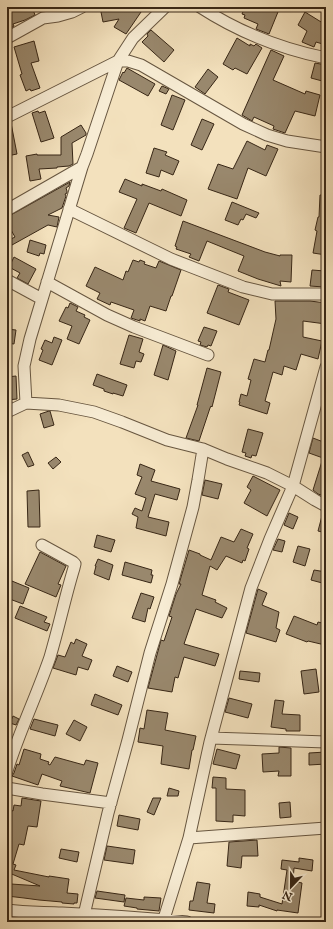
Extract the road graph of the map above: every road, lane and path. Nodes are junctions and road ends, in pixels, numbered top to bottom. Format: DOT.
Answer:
graph roads {
  1 [pos="82,7"];
  2 [pos="165,7"];
  3 [pos="200,7"];
  4 [pos="7,38"];
  5 [pos="326,58"];
  6 [pos="118,61"];
  7 [pos="7,118"];
  8 [pos="326,147"];
  9 [pos="82,167"];
  10 [pos="69,209"];
  11 [pos="7,210"];
  12 [pos="7,280"];
  13 [pos="47,282"];
  14 [pos="326,294"];
  15 [pos="42,299"];
  16 [pos="208,355"];
  17 [pos="326,367"];
  18 [pos="26,403"];
  19 [pos="7,412"];
  20 [pos="203,449"];
  21 [pos="293,486"];
  22 [pos="326,506"];
  23 [pos="42,546"];
  24 [pos="211,738"];
  25 [pos="326,742"];
  26 [pos="11,747"];
  27 [pos="7,771"];
  28 [pos="7,788"];
  29 [pos="111,804"];
  30 [pos="326,828"];
  31 [pos="189,838"];
  32 [pos="7,910"];
  33 [pos="84,918"];
  34 [pos="163,921"];
  35 [pos="187,922"];
  1 -- 4 [label="street"];
  2 -- 6 [label="street"];
  3 -- 5 [label="street"];
  6 -- 7 [label="street"];
  6 -- 8 [label="street"];
  6 -- 9 [label="street"];
  9 -- 10 [label="street"];
  9 -- 11 [label="street"];
  10 -- 13 [label="street"];
  10 -- 14 [label="street"];
  12 -- 15 [label="street"];
  13 -- 15 [label="street"];
  13 -- 16 [label="street"];
  15 -- 18 [label="street"];
  17 -- 21 [label="street"];
  18 -- 19 [label="street"];
  18 -- 20 [label="street"];
  20 -- 21 [label="street"];
  20 -- 29 [label="street"];
  21 -- 22 [label="street"];
  21 -- 24 [label="street"];
  23 -- 26 [label="street"];
  24 -- 25 [label="street"];
  24 -- 31 [label="street"];
  26 -- 27 [label="street"];
  28 -- 29 [label="street"];
  29 -- 33 [label="street"];
  30 -- 31 [label="street"];
  31 -- 34 [label="street"];
  32 -- 33 [label="street"];
  33 -- 34 [label="street"];
  34 -- 35 [label="street"];
}
